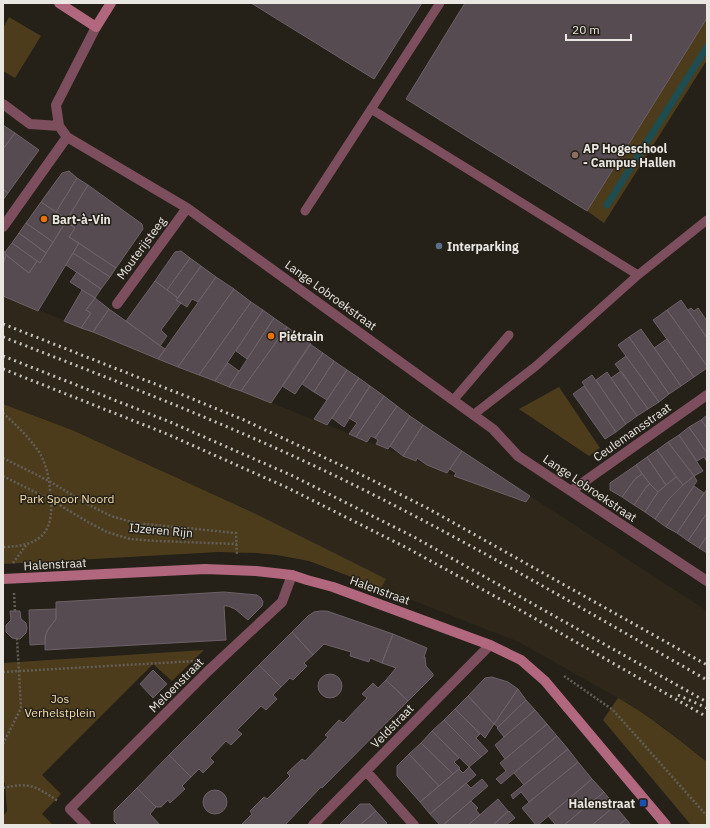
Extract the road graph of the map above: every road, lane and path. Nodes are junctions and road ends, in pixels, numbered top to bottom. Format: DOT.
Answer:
graph roads {
  1 [pos="59,3"];
  2 [pos="111,3"];
  3 [pos="440,3"];
  4 [pos="96,27"];
  5 [pos="3,104"];
  6 [pos="371,109"];
  7 [pos="59,126"];
  8 [pos="67,137"];
  9 [pos="187,208"];
  10 [pos="305,211"];
  11 [pos="707,220"];
  12 [pos="3,227"];
  13 [pos="638,275"];
  14 [pos="116,304"];
  15 [pos="508,335"];
  16 [pos="707,395"];
  17 [pos="456,397"];
  18 [pos="3,413"];
  19 [pos="473,415"];
  20 [pos="3,458"];
  21 [pos="3,476"];
  22 [pos="49,482"];
  23 [pos="571,491"];
  24 [pos="51,500"];
  25 [pos="27,544"];
  26 [pos="237,544"];
  27 [pos="3,547"];
  28 [pos="237,558"];
  29 [pos="292,575"];
  30 [pos="8,579"];
  31 [pos="707,582"];
  32 [pos="17,639"];
  33 [pos="490,645"];
  34 [pos="18,671"];
  35 [pos="3,672"];
  36 [pos="207,672"];
  37 [pos="3,744"];
  38 [pos="366,771"];
  39 [pos="3,788"];
  40 [pos="70,809"];
  41 [pos="86,825"];
  42 [pos="312,825"];
  43 [pos="414,825"];
  44 [pos="666,825"];
  1 -- 4 [label="street"];
  2 -- 4 [label="street"];
  3 -- 6 [label="lane"];
  4 -- 7 [label="street, Lange Lobroekstraat"];
  5 -- 7 [label="street"];
  6 -- 10 [label="lane"];
  6 -- 13 [label="lane"];
  7 -- 8 [label="street, Lange Lobroekstraat"];
  8 -- 9 [label="street, Lange Lobroekstraat"];
  8 -- 12 [label="street"];
  9 -- 14 [label="street, Mouterijsteeg"];
  9 -- 19 [label="street, Lange Lobroekstraat"];
  11 -- 13 [label="lane"];
  13 -- 19 [label="lane"];
  15 -- 17 [label="lane"];
  16 -- 23 [label="street, Ceulemansstraat"];
  18 -- 22 [label="path"];
  19 -- 23 [label="street, Lange Lobroekstraat"];
  20 -- 22 [label="path"];
  21 -- 24 [label="path, IJzeren Rijn"];
  22 -- 24 [label="path"];
  22 -- 26 [label="path"];
  23 -- 31 [label="street, Lange Lobroekstraat"];
  24 -- 25 [label="path"];
  24 -- 26 [label="path, IJzeren Rijn"];
  25 -- 27 [label="path"];
  25 -- 30 [label="path"];
  26 -- 28 [label="path"];
  29 -- 30 [label="street, Halenstraat"];
  29 -- 33 [label="street, Halenstraat"];
  29 -- 36 [label="street, Meloenstraat"];
  32 -- 34 [label="path"];
  33 -- 38 [label="street, Veldstraat"];
  33 -- 44 [label="street, Halenstraat"];
  34 -- 35 [label="path"];
  34 -- 36 [label="path"];
  34 -- 37 [label="path"];
  36 -- 40 [label="street, Meloenstraat"];
  38 -- 42 [label="street, Veldstraat"];
  38 -- 43 [label="street"];
  39 -- 40 [label="path"];
  40 -- 41 [label="street"];
}
